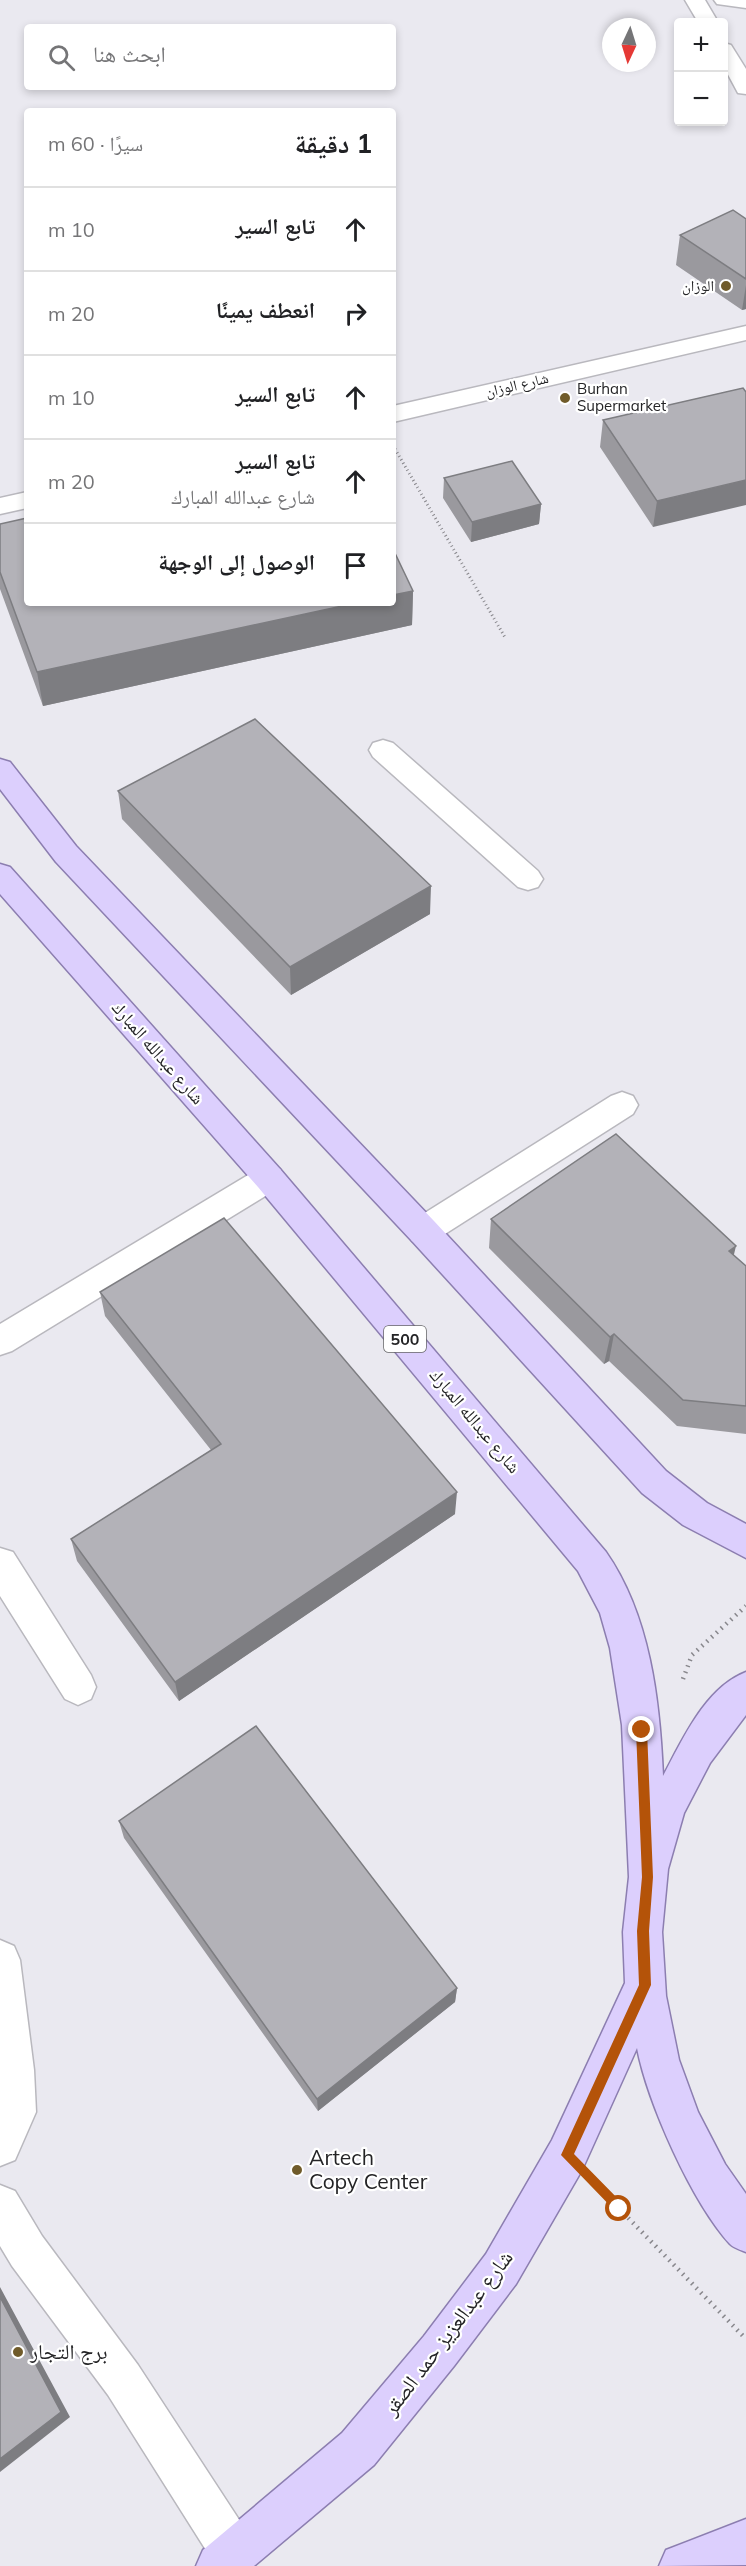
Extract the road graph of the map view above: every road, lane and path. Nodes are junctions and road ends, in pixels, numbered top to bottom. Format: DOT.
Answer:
graph roads {
  1 [pos="695,0"];
  2 [pos="724,0"];
  3 [pos="746,2"];
  4 [pos="706,18"];
  5 [pos="728,57"];
  6 [pos="746,88"];
  7 [pos="746,333"];
  8 [pos="396,413"];
  9 [pos="396,451"];
  10 [pos="24,501"];
  11 [pos="0,506"];
  12 [pos="506,639"];
  13 [pos="383,750"];
  14 [pos="0,770"];
  15 [pos="0,875"];
  16 [pos="528,879"];
  17 [pos="622,1105"];
  18 [pos="269,1179"];
  19 [pos="423,1231"];
  20 [pos="0,1341"];
  21 [pos="746,1542"];
  22 [pos="0,1564"];
  23 [pos="78,1687"];
  24 [pos="746,1690"];
  25 [pos="648,1877"];
  26 [pos="1,1968"];
  27 [pos="645,1985"];
  28 [pos="0,2145"];
  29 [pos="567,2155"];
  30 [pos="0,2206"];
  31 [pos="746,2231"];
  32 [pos="746,2339"];
  33 [pos="746,2542"];
  34 [pos="227,2560"];
  35 [pos="682,2566"];
  1 -- 4 [label="street"];
  2 -- 3 [label="street"];
  5 -- 6 [label="street"];
  7 -- 8 [label="street, شارع الوزان"];
  9 -- 12 [label="path"];
  10 -- 11 [label="street"];
  13 -- 16 [label="street"];
  14 -- 19 [label="main road"];
  15 -- 18 [label="main road, شارع عبدالله المبارك / 500"];
  17 -- 19 [label="street"];
  18 -- 20 [label="street"];
  18 -- 25 [label="main road, شارع عبدالله المبارك / 500"];
  19 -- 21 [label="main road"];
  22 -- 23 [label="street"];
  24 -- 25 [label="main road"];
  25 -- 27 [label="main road"];
  26 -- 28 [label="street"];
  27 -- 29 [label="main road, شارع عبدالعزيز حمد الصقر"];
  27 -- 31 [label="main road"];
  29 -- 32 [label="path"];
  29 -- 34 [label="main road, شارع عبدالعزيز حمد الصقر"];
  30 -- 34 [label="street"];
  33 -- 35 [label="main road"];
}
